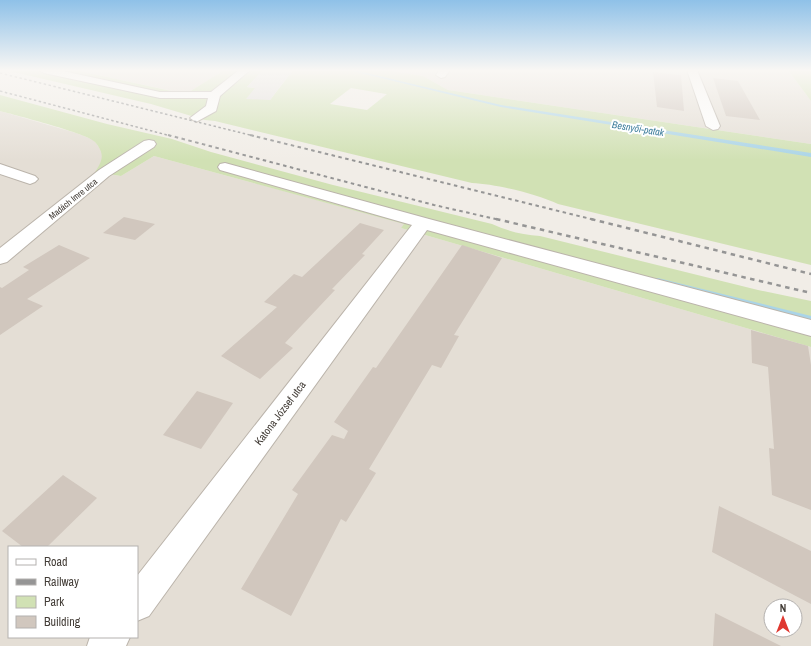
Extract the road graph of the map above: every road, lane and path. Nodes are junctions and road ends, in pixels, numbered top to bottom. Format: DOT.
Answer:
graph roads {
  1 [pos="213,100"];
  2 [pos="703,100"];
  3 [pos="196,118"];
  4 [pos="713,126"];
  5 [pos="149,144"];
  6 [pos="226,167"];
  7 [pos="0,169"];
  8 [pos="30,179"];
  9 [pos="423,223"];
  10 [pos="0,258"];
  11 [pos="811,328"];
  12 [pos="138,603"];
  13 [pos="111,638"];
  14 [pos="105,646"];
  1 -- 3 [label="street"];
  2 -- 4 [label="street"];
  5 -- 10 [label="street, Madách Imre utca"];
  6 -- 9 [label="street"];
  7 -- 8 [label="street"];
  9 -- 11 [label="street"];
  9 -- 12 [label="street, Katona József utca"];
  13 -- 14 [label="street"];
}
